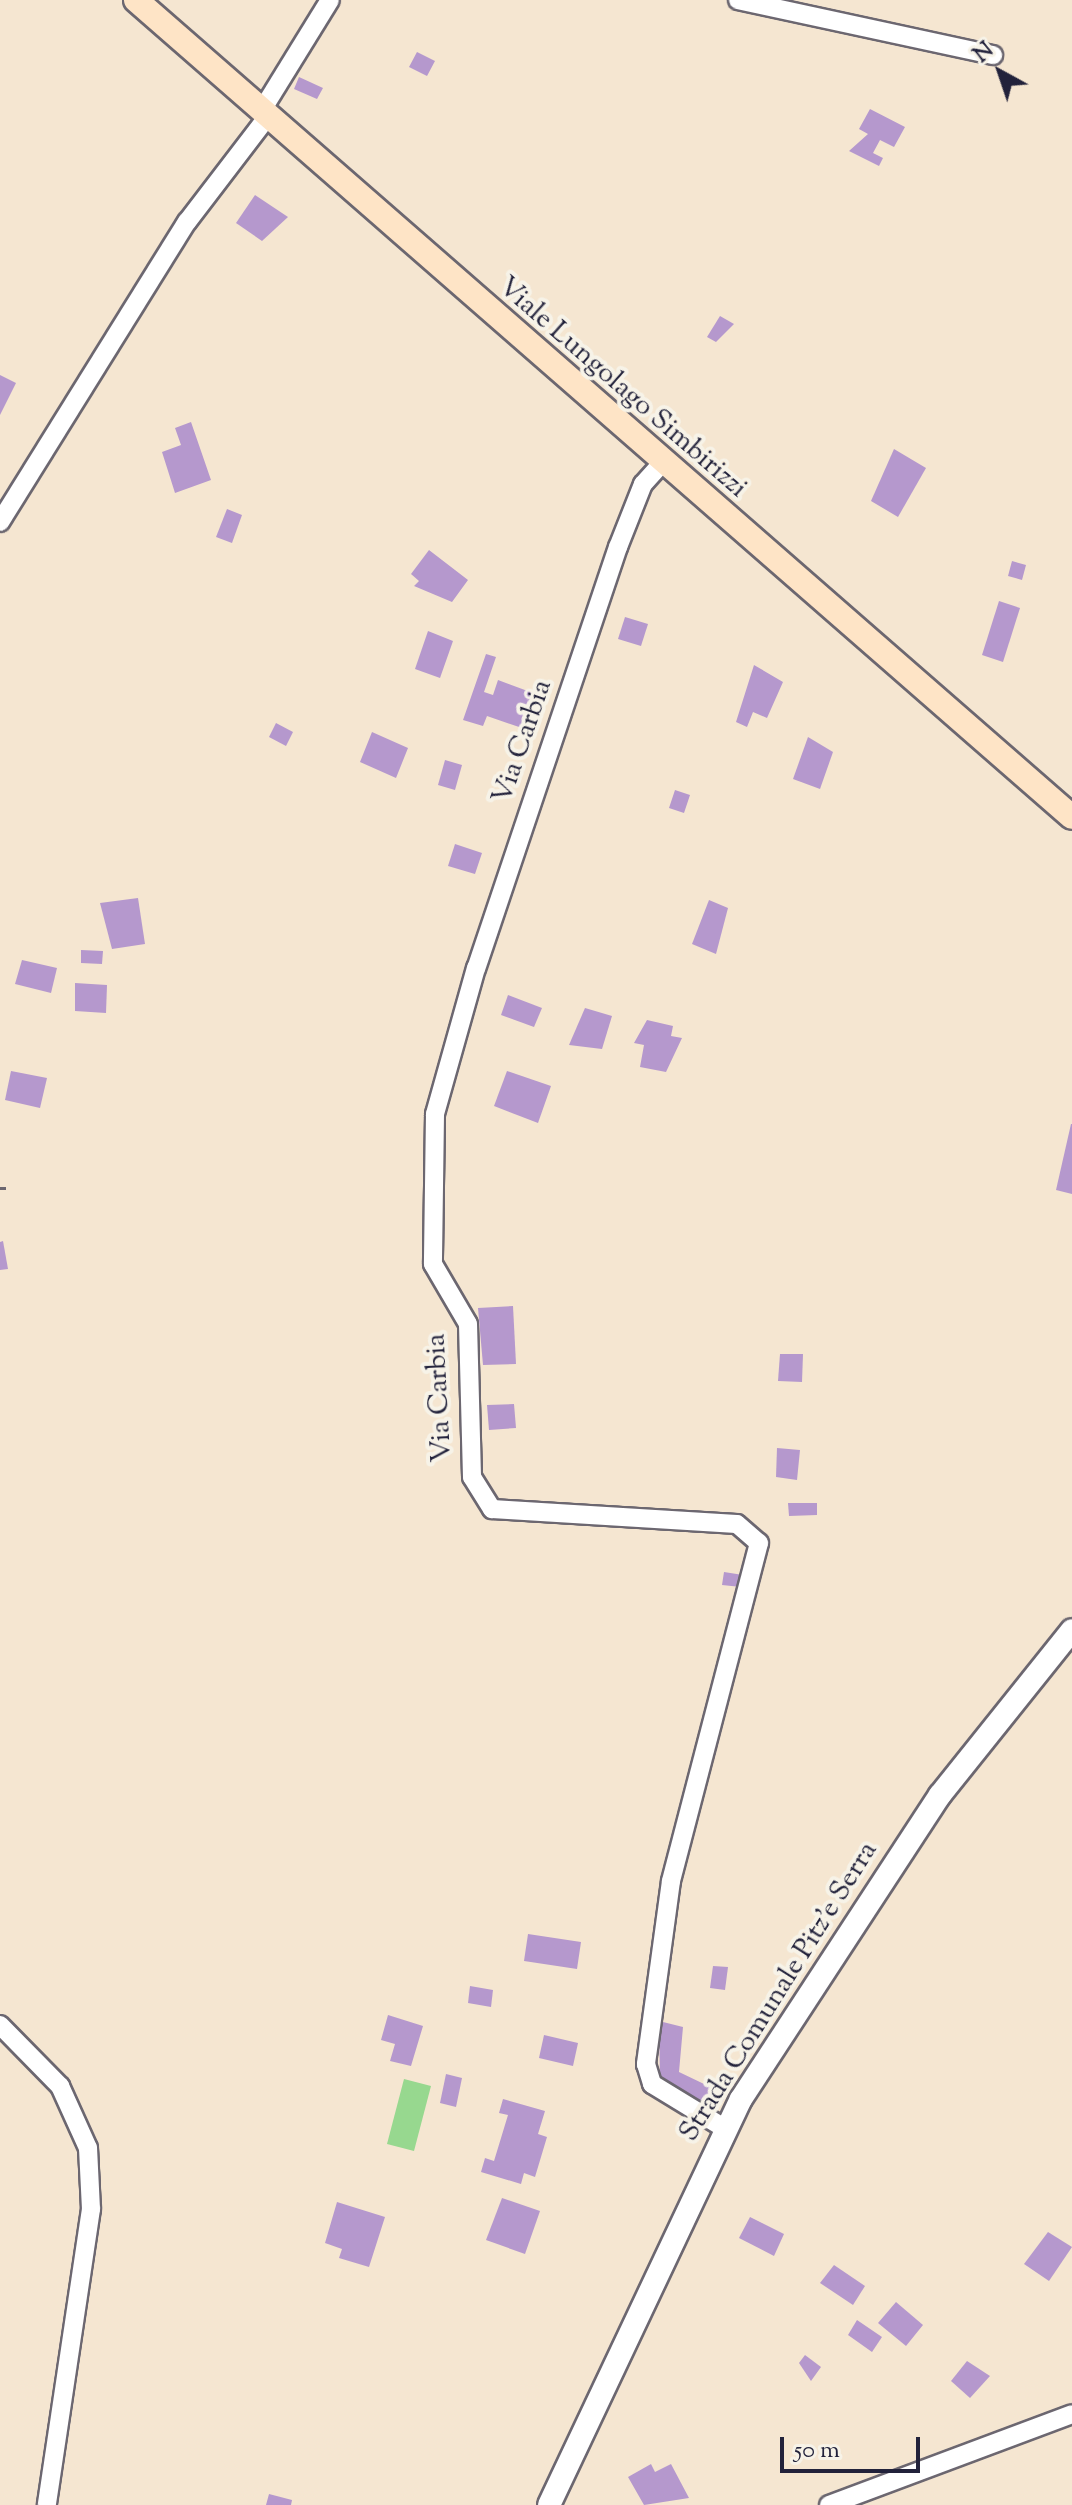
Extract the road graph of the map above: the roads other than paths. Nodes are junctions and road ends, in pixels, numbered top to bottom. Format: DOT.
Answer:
graph roads {
  1 [pos="136,0"];
  2 [pos="330,0"];
  3 [pos="738,0"];
  4 [pos="993,55"];
  5 [pos="265,113"];
  6 [pos="663,462"];
  7 [pos="7,495"];
  8 [pos="0,522"];
  9 [pos="1072,817"];
  10 [pos="1072,1630"];
  11 [pos="0,2025"];
  12 [pos="724,2128"];
  13 [pos="1072,2414"];
  14 [pos="47,2505"];
  15 [pos="549,2505"];
  16 [pos="829,2505"];
  1 -- 5 [label="main road, Viale Lungolago Simbirizzi"];
  2 -- 5 [label="street"];
  3 -- 4 [label="street"];
  5 -- 6 [label="main road, Viale Lungolago Simbirizzi"];
  5 -- 7 [label="street"];
  6 -- 9 [label="main road, Viale Lungolago Simbirizzi"];
  6 -- 12 [label="street, Via Carbia"];
  7 -- 8 [label="street"];
  10 -- 12 [label="street, Strada Comunale Pitz'e Serra"];
  11 -- 14 [label="street"];
  12 -- 15 [label="street, Strada Comunale Pitz'e Serra"];
  13 -- 16 [label="street"];
}
